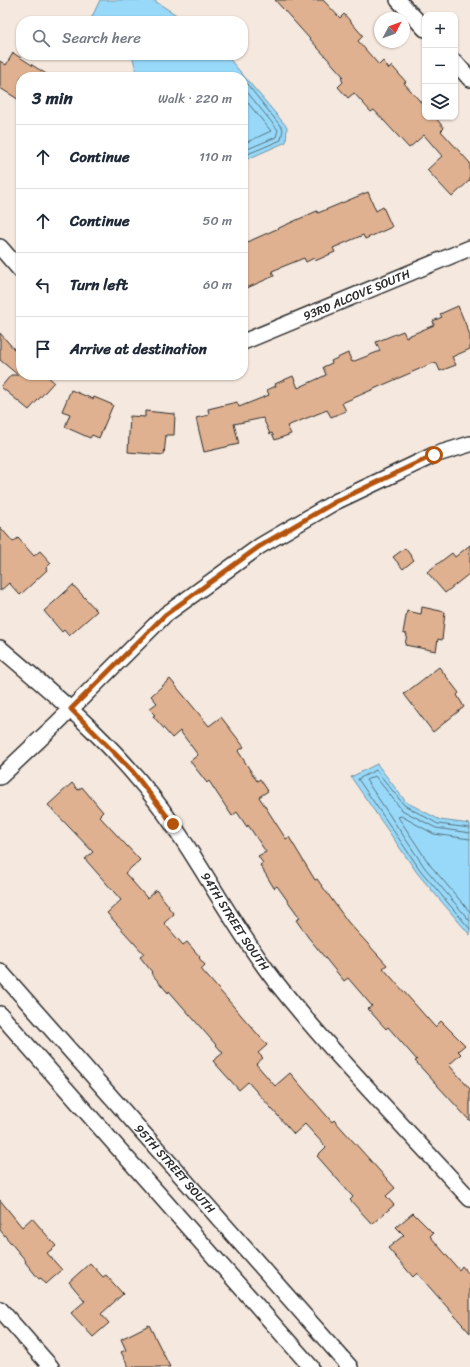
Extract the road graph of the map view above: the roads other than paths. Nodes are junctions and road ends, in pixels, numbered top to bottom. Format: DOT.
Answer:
graph roads {
  1 [pos="398,0"];
  2 [pos="422,27"];
  3 [pos="458,65"];
  4 [pos="470,79"];
  5 [pos="0,247"];
  6 [pos="470,248"];
  7 [pos="16,265"];
  8 [pos="248,340"];
  9 [pos="470,444"];
  10 [pos="0,648"];
  11 [pos="71,709"];
  12 [pos="0,777"];
  13 [pos="0,971"];
  14 [pos="0,1014"];
  15 [pos="470,1199"];
  16 [pos="0,1309"];
  17 [pos="51,1367"];
  18 [pos="311,1367"];
  19 [pos="350,1367"];
  1 -- 2 [label="street"];
  3 -- 4 [label="street"];
  5 -- 7 [label="street"];
  6 -- 8 [label="street, 93RD ALCOVE SOUTH"];
  9 -- 11 [label="street"];
  10 -- 11 [label="street, 94TH STREET SOUTH"];
  11 -- 12 [label="street"];
  11 -- 15 [label="street, 94TH STREET SOUTH"];
  13 -- 19 [label="street, 95TH STREET SOUTH"];
  14 -- 18 [label="street"];
  16 -- 17 [label="street"];
}
